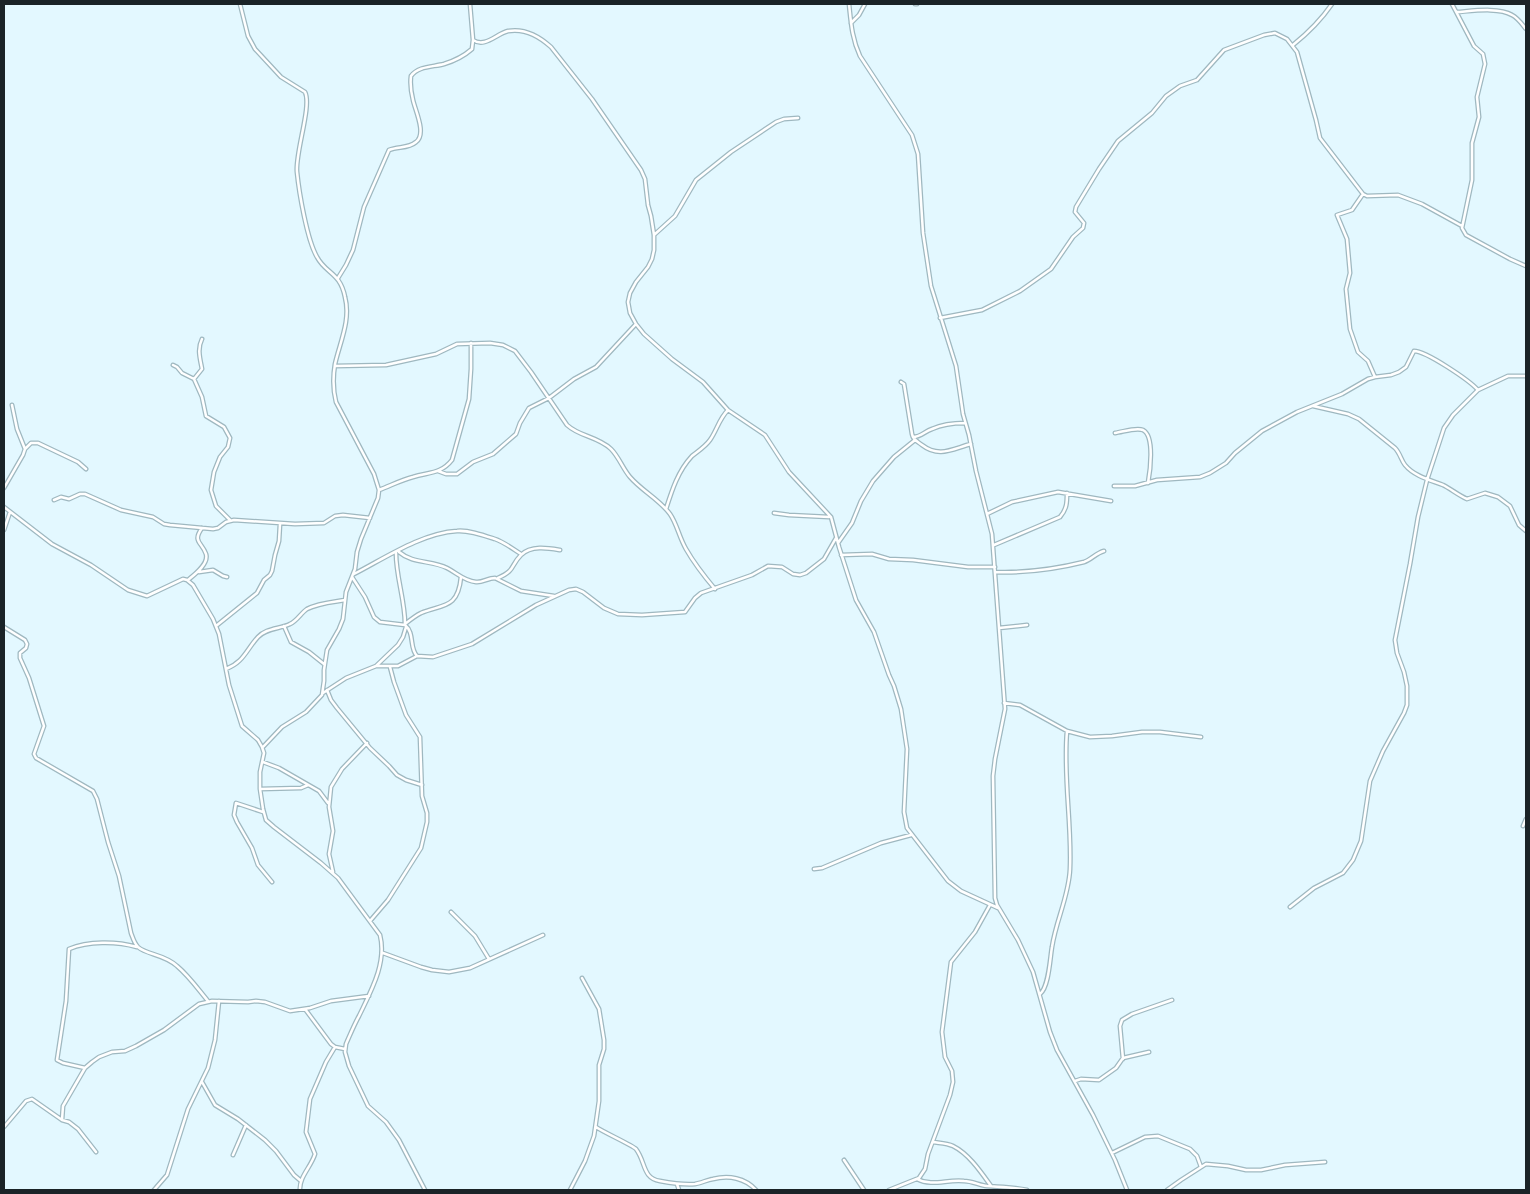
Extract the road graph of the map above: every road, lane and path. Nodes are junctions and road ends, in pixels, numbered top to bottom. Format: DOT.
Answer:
graph roads {
  1 [pos="240,4"];
  2 [pos="470,4"];
  3 [pos="848,4"];
  4 [pos="865,4"];
  5 [pos="1332,4"];
  6 [pos="1452,4"];
  7 [pos="1457,12"];
  8 [pos="851,23"];
  9 [pos="1526,29"];
  10 [pos="472,40"];
  11 [pos="1293,45"];
  12 [pos="798,118"];
  13 [pos="1363,194"];
  14 [pos="1462,226"];
  15 [pos="654,235"];
  16 [pos="1526,266"];
  17 [pos="338,278"];
  18 [pos="940,318"];
  19 [pos="636,324"];
  20 [pos="202,339"];
  21 [pos="471,343"];
  22 [pos="173,365"];
  23 [pos="335,366"];
  24 [pos="1526,376"];
  25 [pos="1374,377"];
  26 [pos="194,379"];
  27 [pos="901,382"];
  28 [pos="1478,390"];
  29 [pos="549,398"];
  30 [pos="12,405"];
  31 [pos="1312,406"];
  32 [pos="728,410"];
  33 [pos="966,423"];
  34 [pos="1115,433"];
  35 [pos="914,439"];
  36 [pos="971,444"];
  37 [pos="25,449"];
  38 [pos="86,469"];
  39 [pos="438,472"];
  40 [pos="1427,480"];
  41 [pos="1148,483"];
  42 [pos="1114,486"];
  43 [pos="4,488"];
  44 [pos="379,490"];
  45 [pos="1067,493"];
  46 [pos="54,500"];
  47 [pos="1111,501"];
  48 [pos="4,507"];
  49 [pos="666,509"];
  50 [pos="10,512"];
  51 [pos="774,513"];
  52 [pos="987,514"];
  53 [pos="830,517"];
  54 [pos="370,518"];
  55 [pos="230,520"];
  56 [pos="280,524"];
  57 [pos="202,528"];
  58 [pos="4,530"];
  59 [pos="1526,531"];
  60 [pos="836,538"];
  61 [pos="838,543"];
  62 [pos="994,545"];
  63 [pos="560,550"];
  64 [pos="1104,551"];
  65 [pos="397,552"];
  66 [pos="521,554"];
  67 [pos="841,555"];
  68 [pos="995,567"];
  69 [pos="197,572"];
  70 [pos="995,572"];
  71 [pos="352,576"];
  72 [pos="227,577"];
  73 [pos="461,577"];
  74 [pos="496,578"];
  75 [pos="188,580"];
  76 [pos="715,589"];
  77 [pos="555,596"];
  78 [pos="345,600"];
  79 [pos="405,625"];
  80 [pos="1027,625"];
  81 [pos="216,626"];
  82 [pos="284,626"];
  83 [pos="4,627"];
  84 [pos="999,628"];
  85 [pos="417,656"];
  86 [pos="324,664"];
  87 [pos="376,666"];
  88 [pos="390,667"];
  89 [pos="226,669"];
  90 [pos="327,690"];
  91 [pos="323,693"];
  92 [pos="1004,703"];
  93 [pos="1067,731"];
  94 [pos="1200,738"];
  95 [pos="367,743"];
  96 [pos="262,748"];
  97 [pos="263,762"];
  98 [pos="308,785"];
  99 [pos="422,785"];
  100 [pos="260,789"];
  101 [pos="329,804"];
  102 [pos="263,812"];
  103 [pos="1526,819"];
  104 [pos="1523,826"];
  105 [pos="912,835"];
  106 [pos="814,869"];
  107 [pos="334,874"];
  108 [pos="272,882"];
  109 [pos="990,905"];
  110 [pos="1290,907"];
  111 [pos="1000,908"];
  112 [pos="451,912"];
  113 [pos="370,921"];
  114 [pos="543,935"];
  115 [pos="138,947"];
  116 [pos="382,953"];
  117 [pos="489,959"];
  118 [pos="582,978"];
  119 [pos="1040,994"];
  120 [pos="369,996"];
  121 [pos="1172,1000"];
  122 [pos="219,1001"];
  123 [pos="208,1002"];
  124 [pos="305,1009"];
  125 [pos="335,1047"];
  126 [pos="345,1049"];
  127 [pos="1150,1052"];
  128 [pos="1123,1059"];
  129 [pos="85,1068"];
  130 [pos="1075,1081"];
  131 [pos="202,1082"];
  132 [pos="62,1120"];
  133 [pos="246,1125"];
  134 [pos="4,1127"];
  135 [pos="596,1127"];
  136 [pos="932,1142"];
  137 [pos="96,1152"];
  138 [pos="1112,1153"];
  139 [pos="233,1155"];
  140 [pos="844,1160"];
  141 [pos="1325,1162"];
  142 [pos="1201,1167"];
  143 [pos="917,1180"];
  144 [pos="302,1181"];
  145 [pos="677,1184"];
  146 [pos="991,1186"];
  147 [pos="154,1190"];
  148 [pos="300,1190"];
  149 [pos="425,1190"];
  150 [pos="570,1190"];
  151 [pos="679,1190"];
  152 [pos="756,1190"];
  153 [pos="864,1190"];
  154 [pos="889,1190"];
  155 [pos="1026,1190"];
  156 [pos="1127,1190"];
  157 [pos="1168,1190"];
  1 -- 17 [label="street"];
  2 -- 10 [label="street"];
  3 -- 8 [label="street"];
  4 -- 8 [label="street"];
  5 -- 11 [label="street"];
  6 -- 7 [label="street"];
  7 -- 9 [label="street"];
  7 -- 14 [label="street"];
  8 -- 18 [label="street"];
  10 -- 15 [label="street"];
  10 -- 17 [label="street"];
  11 -- 13 [label="street"];
  11 -- 18 [label="street"];
  12 -- 15 [label="street"];
  13 -- 14 [label="street"];
  13 -- 25 [label="street"];
  14 -- 16 [label="street"];
  15 -- 19 [label="street"];
  17 -- 23 [label="street"];
  18 -- 33 [label="street"];
  19 -- 29 [label="street"];
  19 -- 32 [label="street"];
  20 -- 26 [label="street"];
  21 -- 23 [label="street"];
  21 -- 29 [label="street"];
  21 -- 39 [label="street"];
  22 -- 26 [label="street"];
  23 -- 44 [label="street"];
  24 -- 28 [label="street"];
  25 -- 28 [label="street"];
  25 -- 31 [label="street"];
  26 -- 55 [label="street"];
  27 -- 35 [label="street"];
  28 -- 40 [label="street"];
  29 -- 39 [label="street"];
  29 -- 49 [label="street"];
  30 -- 37 [label="street"];
  31 -- 40 [label="street"];
  31 -- 41 [label="street"];
  32 -- 49 [label="street"];
  32 -- 53 [label="street"];
  33 -- 35 [label="street"];
  33 -- 36 [label="street"];
  34 -- 41 [label="street"];
  35 -- 36 [label="street"];
  35 -- 61 [label="street"];
  36 -- 52 [label="street"];
  37 -- 38 [label="street"];
  37 -- 43 [label="street"];
  39 -- 44 [label="street"];
  40 -- 59 [label="street"];
  40 -- 110 [label="street"];
  41 -- 42 [label="street"];
  44 -- 54 [label="street"];
  45 -- 47 [label="street"];
  45 -- 52 [label="street"];
  45 -- 62 [label="street"];
  46 -- 57 [label="street"];
  48 -- 50 [label="street"];
  49 -- 76 [label="street"];
  50 -- 58 [label="street"];
  50 -- 75 [label="street"];
  51 -- 53 [label="street"];
  52 -- 62 [label="street"];
  53 -- 60 [label="street"];
  54 -- 56 [label="street"];
  54 -- 71 [label="street"];
  55 -- 56 [label="street"];
  55 -- 57 [label="street"];
  56 -- 81 [label="street"];
  57 -- 69 [label="street"];
  60 -- 61 [label="street"];
  60 -- 76 [label="street"];
  61 -- 67 [label="street"];
  62 -- 68 [label="street"];
  63 -- 66 [label="street"];
  64 -- 70 [label="street"];
  65 -- 66 [label="street"];
  65 -- 71 [label="street"];
  65 -- 73 [label="street"];
  65 -- 79 [label="street"];
  66 -- 74 [label="street"];
  67 -- 68 [label="street"];
  67 -- 105 [label="street"];
  68 -- 70 [label="street"];
  69 -- 72 [label="street"];
  69 -- 75 [label="street"];
  70 -- 84 [label="street"];
  71 -- 78 [label="street"];
  71 -- 79 [label="street"];
  73 -- 74 [label="street"];
  73 -- 79 [label="street"];
  74 -- 77 [label="street"];
  75 -- 81 [label="street"];
  76 -- 77 [label="street"];
  77 -- 85 [label="street"];
  78 -- 82 [label="street"];
  78 -- 86 [label="street"];
  79 -- 85 [label="street"];
  79 -- 87 [label="street"];
  80 -- 84 [label="street"];
  81 -- 89 [label="street"];
  82 -- 86 [label="street"];
  82 -- 89 [label="street"];
  83 -- 115 [label="street"];
  84 -- 92 [label="street"];
  85 -- 88 [label="street"];
  86 -- 91 [label="street"];
  87 -- 88 [label="street"];
  87 -- 90 [label="street"];
  88 -- 99 [label="street"];
  89 -- 96 [label="street"];
  90 -- 91 [label="street"];
  90 -- 95 [label="street"];
  91 -- 96 [label="street"];
  92 -- 93 [label="street"];
  92 -- 111 [label="street"];
  93 -- 94 [label="street"];
  93 -- 119 [label="street"];
  95 -- 99 [label="street"];
  95 -- 101 [label="street"];
  96 -- 97 [label="street"];
  97 -- 98 [label="street"];
  97 -- 100 [label="street"];
  98 -- 100 [label="street"];
  98 -- 101 [label="street"];
  99 -- 113 [label="street"];
  100 -- 102 [label="street"];
  101 -- 107 [label="street"];
  102 -- 107 [label="street"];
  102 -- 108 [label="street"];
  103 -- 104 [label="street"];
  105 -- 106 [label="street"];
  105 -- 109 [label="street"];
  107 -- 113 [label="street"];
  109 -- 111 [label="street"];
  109 -- 136 [label="street"];
  111 -- 119 [label="street"];
  112 -- 117 [label="street"];
  113 -- 116 [label="street"];
  114 -- 117 [label="street"];
  115 -- 123 [label="street"];
  115 -- 129 [label="street"];
  116 -- 117 [label="street"];
  116 -- 120 [label="street"];
  118 -- 135 [label="street"];
  119 -- 130 [label="street"];
  120 -- 124 [label="street"];
  120 -- 126 [label="street"];
  121 -- 128 [label="street"];
  122 -- 123 [label="street"];
  122 -- 124 [label="street"];
  122 -- 131 [label="street"];
  123 -- 129 [label="street"];
  124 -- 125 [label="street"];
  125 -- 126 [label="street"];
  125 -- 144 [label="street"];
  126 -- 149 [label="street"];
  127 -- 128 [label="street"];
  128 -- 130 [label="street"];
  129 -- 132 [label="street"];
  130 -- 138 [label="street"];
  131 -- 133 [label="street"];
  131 -- 147 [label="street"];
  132 -- 134 [label="street"];
  132 -- 137 [label="street"];
  133 -- 139 [label="street"];
  133 -- 144 [label="street"];
  135 -- 145 [label="street"];
  135 -- 150 [label="street"];
  136 -- 143 [label="street"];
  136 -- 146 [label="street"];
  138 -- 142 [label="street"];
  138 -- 156 [label="street"];
  140 -- 153 [label="street"];
  141 -- 142 [label="street"];
  142 -- 157 [label="street"];
  143 -- 146 [label="street"];
  143 -- 154 [label="street"];
  144 -- 148 [label="street"];
  145 -- 151 [label="street"];
  145 -- 152 [label="street"];
  146 -- 155 [label="street"];
}
